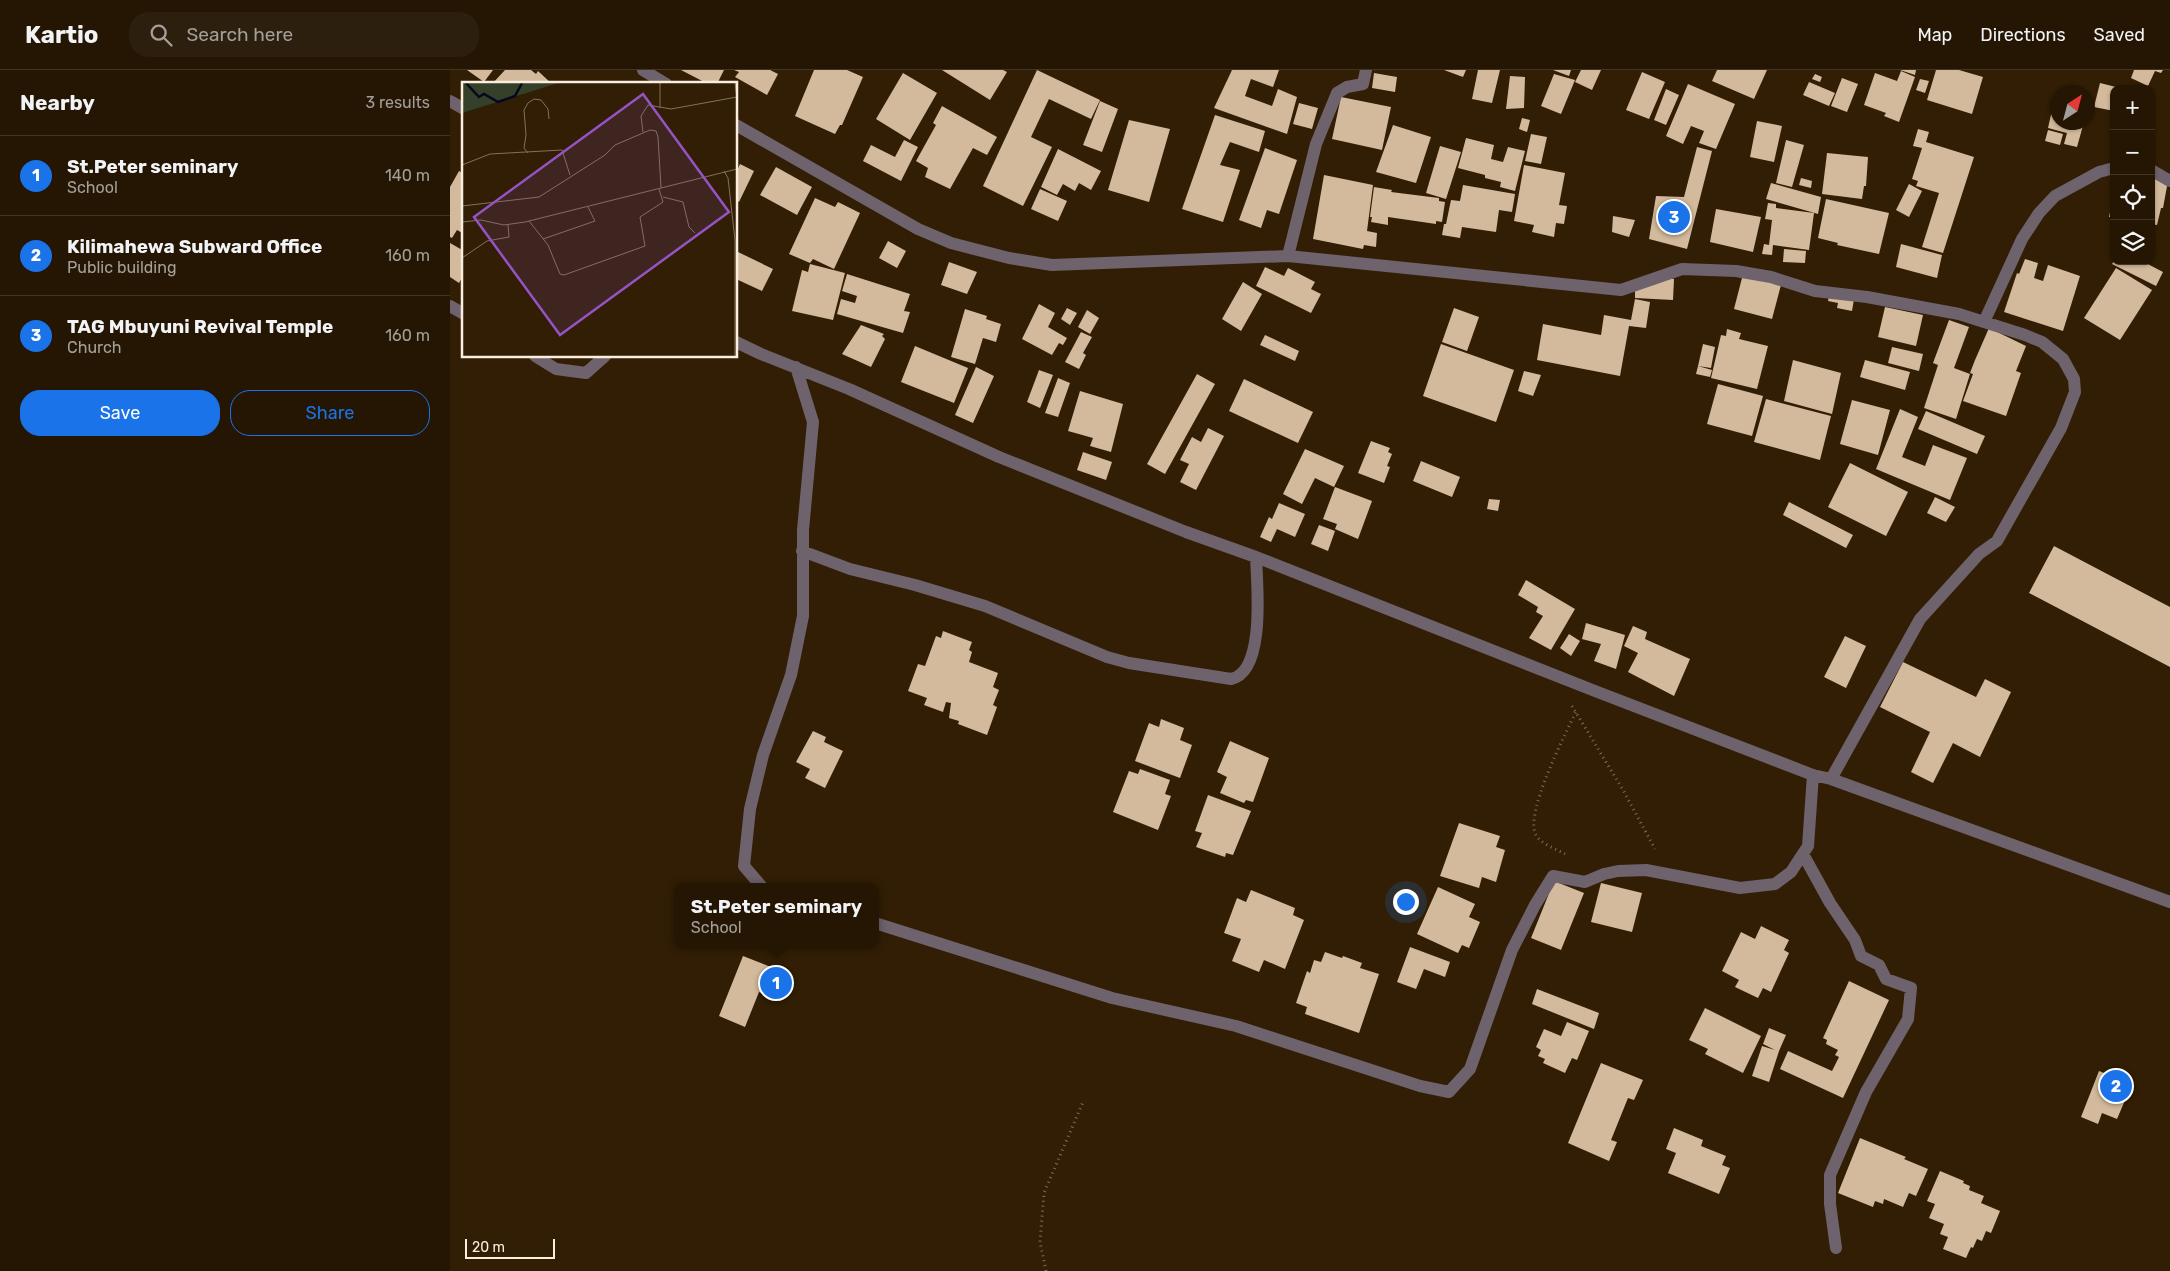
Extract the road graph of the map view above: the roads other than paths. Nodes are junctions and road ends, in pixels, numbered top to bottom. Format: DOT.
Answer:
graph roads {
  1 [pos="643,70"];
  2 [pos="1366,70"];
  3 [pos="663,82"];
  4 [pos="450,101"];
  5 [pos="462,108"];
  6 [pos="738,126"];
  7 [pos="2110,169"];
  8 [pos="2155,172"];
  9 [pos="2170,181"];
  10 [pos="1288,256"];
  11 [pos="450,306"];
  12 [pos="462,313"];
  13 [pos="1984,322"];
  14 [pos="738,343"];
  15 [pos="538,358"];
  16 [pos="603,358"];
  17 [pos="796,367"];
  18 [pos="802,551"];
  19 [pos="1256,557"];
  20 [pos="1812,775"];
  21 [pos="1831,779"];
  22 [pos="1803,854"];
  23 [pos="759,883"];
  24 [pos="2170,902"];
  25 [pos="879,924"];
  26 [pos="1836,1248"];
  1 -- 3 [label="street"];
  2 -- 10 [label="street"];
  4 -- 5 [label="street"];
  6 -- 10 [label="street"];
  7 -- 13 [label="street"];
  8 -- 9 [label="street"];
  10 -- 13 [label="street"];
  11 -- 12 [label="street"];
  13 -- 21 [label="street"];
  14 -- 17 [label="street"];
  15 -- 16 [label="street"];
  17 -- 18 [label="street"];
  17 -- 19 [label="street"];
  18 -- 19 [label="street"];
  18 -- 23 [label="street"];
  19 -- 20 [label="street"];
  20 -- 21 [label="street"];
  20 -- 22 [label="street"];
  21 -- 24 [label="street"];
  22 -- 25 [label="street"];
  22 -- 26 [label="street"];
}
